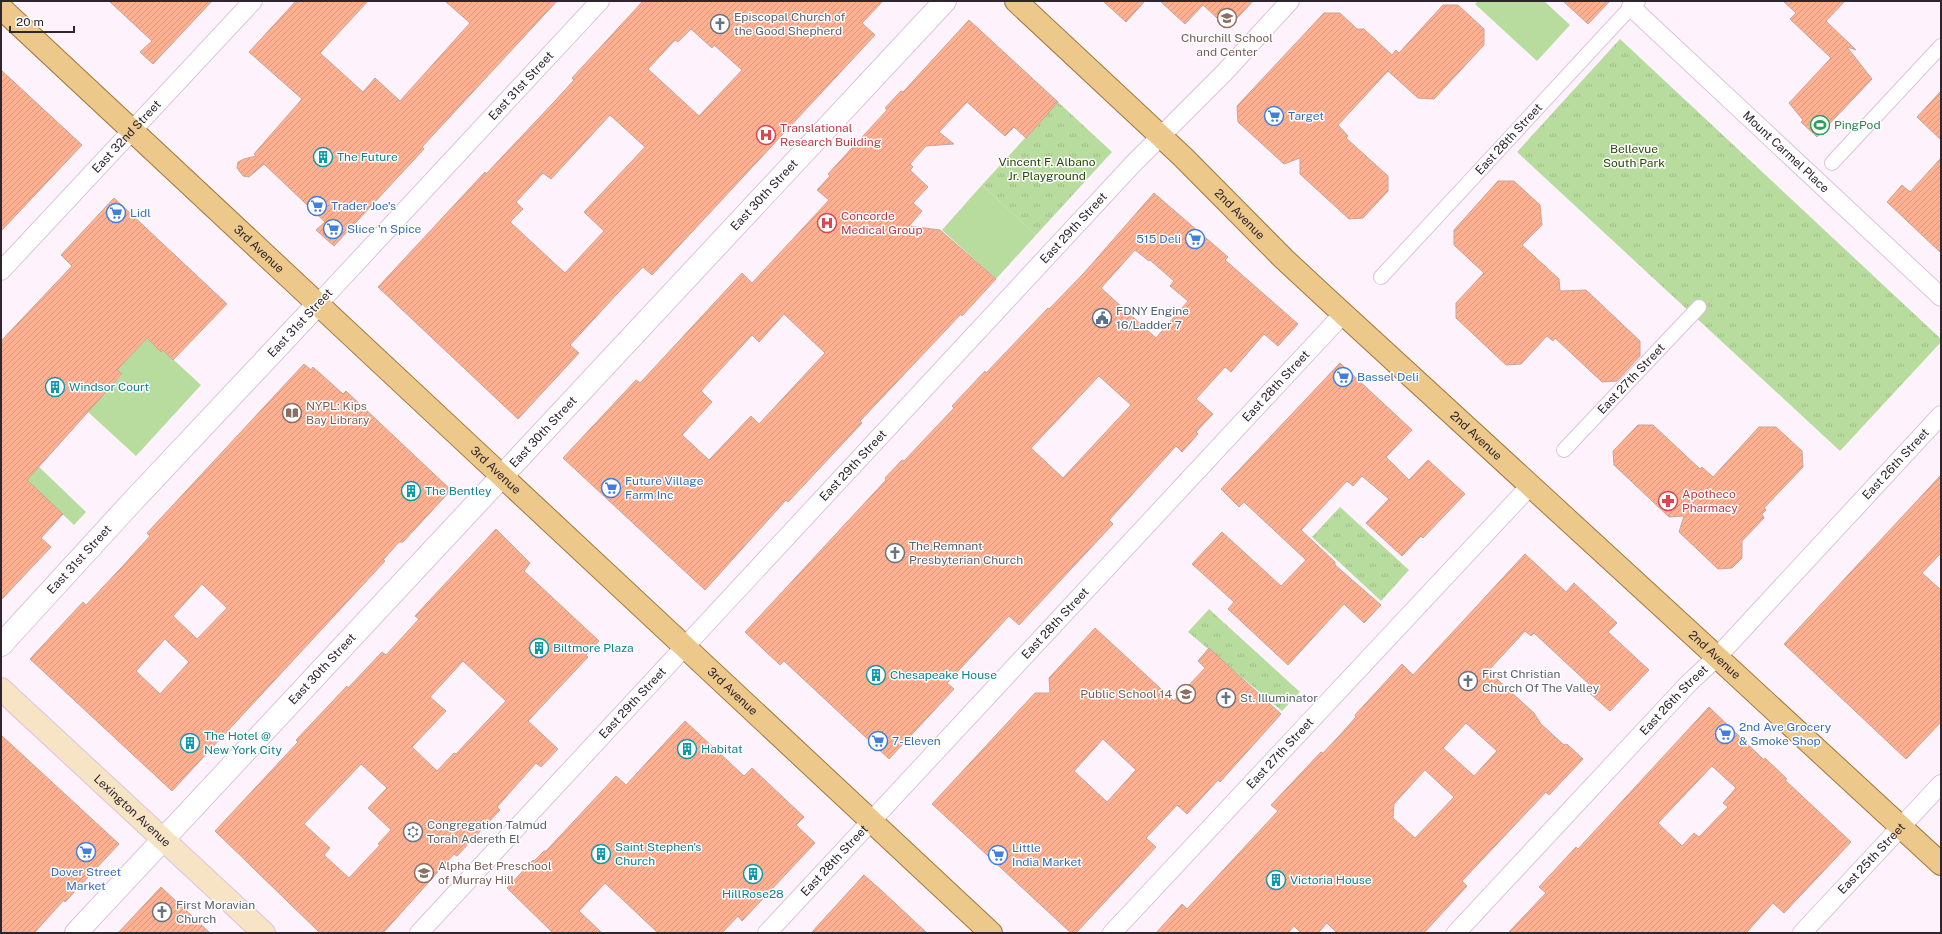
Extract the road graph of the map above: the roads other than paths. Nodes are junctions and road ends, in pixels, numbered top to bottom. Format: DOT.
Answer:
graph roads {
  1 [pos="253,1"];
  2 [pos="600,1"];
  3 [pos="945,1"];
  4 [pos="1016,1"];
  5 [pos="1290,1"];
  6 [pos="1633,4"];
  7 [pos="1,8"];
  8 [pos="1941,46"];
  9 [pos="132,131"];
  10 [pos="1162,137"];
  11 [pos="1832,163"];
  12 [pos="1,271"];
  13 [pos="1381,277"];
  14 [pos="1941,297"];
  15 [pos="318,304"];
  16 [pos="1699,307"];
  17 [pos="1343,314"];
  18 [pos="1941,415"];
  19 [pos="1564,450"];
  20 [pos="502,476"];
  21 [pos="1530,486"];
  22 [pos="1,645"];
  23 [pos="685,647"];
  24 [pos="1717,656"];
  25 [pos="1,689"];
  26 [pos="1941,784"];
  27 [pos="871,821"];
  28 [pos="1901,827"];
  29 [pos="164,839"];
  30 [pos="1941,864"];
  31 [pos="76,933"];
  32 [pos="264,933"];
  33 [pos="419,933"];
  34 [pos="767,933"];
  35 [pos="991,933"];
  36 [pos="1112,933"];
  37 [pos="1456,933"];
  38 [pos="1802,933"];
  1 -- 9 [label="street, East 32nd Street"];
  2 -- 15 [label="street, East 31st Street"];
  3 -- 20 [label="street, East 30th Street"];
  4 -- 10 [label="main road, 2nd Avenue"];
  5 -- 10 [label="street, East 29th Street"];
  6 -- 13 [label="street, East 28th Street"];
  6 -- 14 [label="street, Mount Carmel Place"];
  7 -- 9 [label="main road, 3rd Avenue"];
  8 -- 11 [label="street"];
  9 -- 12 [label="street, East 32nd Street"];
  9 -- 15 [label="main road, 3rd Avenue"];
  10 -- 17 [label="main road, 2nd Avenue"];
  10 -- 23 [label="street, East 29th Street"];
  15 -- 20 [label="main road, 3rd Avenue"];
  15 -- 22 [label="street, East 31st Street"];
  16 -- 19 [label="street, East 27th Street"];
  17 -- 21 [label="main road, 2nd Avenue"];
  17 -- 27 [label="street, East 28th Street"];
  18 -- 24 [label="street, East 26th Street"];
  20 -- 23 [label="main road, 3rd Avenue"];
  20 -- 29 [label="street, East 30th Street"];
  21 -- 24 [label="main road, 2nd Avenue"];
  21 -- 36 [label="street, East 27th Street"];
  23 -- 27 [label="main road, 3rd Avenue"];
  23 -- 33 [label="street, East 29th Street"];
  24 -- 28 [label="main road, 2nd Avenue"];
  24 -- 37 [label="street, East 26th Street"];
  25 -- 29 [label="main road, Lexington Avenue"];
  26 -- 28 [label="street, East 25th Street"];
  27 -- 34 [label="street, East 28th Street"];
  27 -- 35 [label="main road, 3rd Avenue"];
  28 -- 30 [label="main road, 2nd Avenue"];
  28 -- 38 [label="street, East 25th Street"];
  29 -- 31 [label="street, East 30th Street"];
  29 -- 32 [label="main road, Lexington Avenue"];
}
